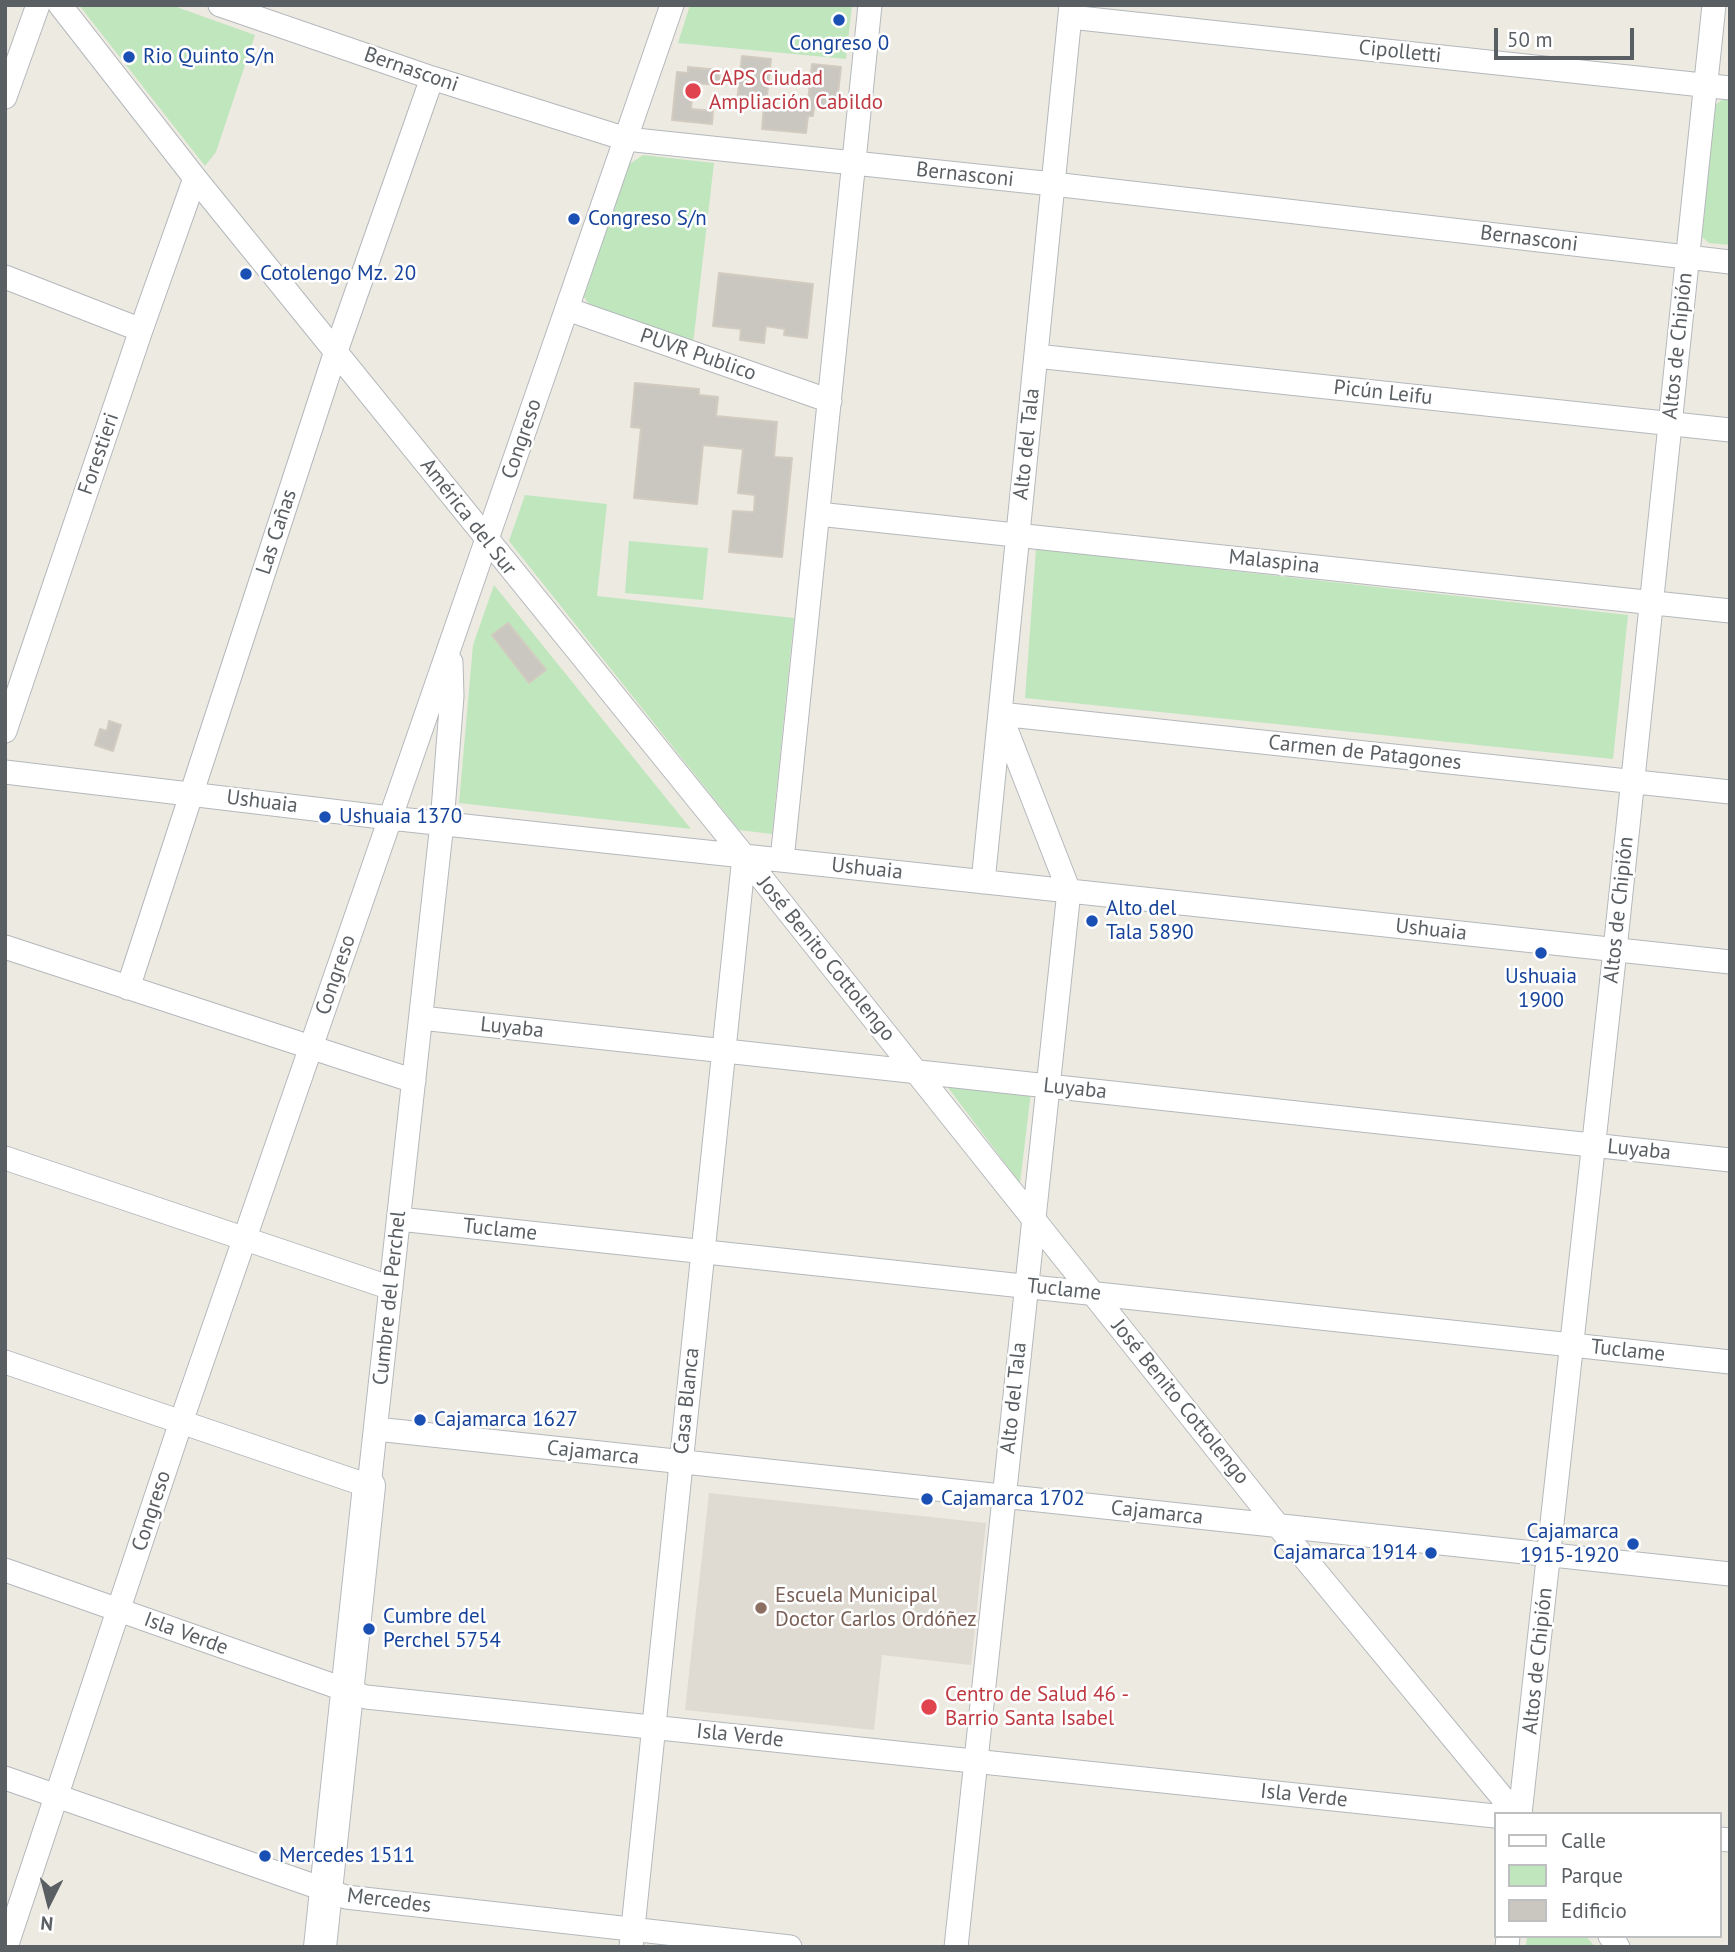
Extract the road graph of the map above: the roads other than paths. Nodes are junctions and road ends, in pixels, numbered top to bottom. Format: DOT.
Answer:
graph roads {
  1 [pos="38,5"];
  2 [pos="60,5"];
  3 [pos="220,5"];
  4 [pos="672,5"];
  5 [pos="870,5"];
  6 [pos="1714,5"];
  7 [pos="1071,11"];
  8 [pos="432,78"];
  9 [pos="1706,85"];
  10 [pos="7,88"];
  11 [pos="1730,88"];
  12 [pos="626,139"];
  13 [pos="853,163"];
  14 [pos="195,178"];
  15 [pos="1053,184"];
  16 [pos="1688,258"];
  17 [pos="1730,262"];
  18 [pos="5,277"];
  19 [pos="567,309"];
  20 [pos="141,330"];
  21 [pos="336,351"];
  22 [pos="1036,356"];
  23 [pos="830,401"];
  24 [pos="1670,424"];
  25 [pos="1730,430"];
  26 [pos="818,514"];
  27 [pos="1018,535"];
  28 [pos="487,540"];
  29 [pos="1651,602"];
  30 [pos="1730,611"];
  31 [pos="450,649"];
  32 [pos="1000,714"];
  33 [pos="5,730"];
  34 [pos="5,772"];
  35 [pos="1633,781"];
  36 [pos="1730,792"];
  37 [pos="191,794"];
  38 [pos="390,818"];
  39 [pos="442,823"];
  40 [pos="744,856"];
  41 [pos="782,860"];
  42 [pos="983,882"];
  43 [pos="1069,891"];
  44 [pos="5,947"];
  45 [pos="1615,950"];
  46 [pos="1730,962"];
  47 [pos="128,988"];
  48 [pos="421,1018"];
  49 [pos="311,1048"];
  50 [pos="723,1051"];
  51 [pos="915,1070"];
  52 [pos="414,1081"];
  53 [pos="1048,1086"];
  54 [pos="1594,1145"];
  55 [pos="5,1158"];
  56 [pos="1730,1160"];
  57 [pos="399,1219"];
  58 [pos="1034,1219"];
  59 [pos="245,1239"];
  60 [pos="703,1251"];
  61 [pos="1027,1286"];
  62 [pos="391,1288"];
  63 [pos="1092,1293"];
  64 [pos="1572,1344"];
  65 [pos="5,1362"];
  66 [pos="1730,1362"];
  67 [pos="181,1422"];
  68 [pos="376,1429"];
  69 [pos="681,1462"];
  70 [pos="369,1486"];
  71 [pos="1004,1496"];
  72 [pos="1279,1527"];
  73 [pos="1549,1555"];
  74 [pos="5,1570"];
  75 [pos="1730,1574"];
  76 [pos="120,1611"];
  77 [pos="347,1691"];
  78 [pos="654,1727"];
  79 [pos="976,1761"];
  80 [pos="5,1778"];
  81 [pos="56,1796"];
  82 [pos="1516,1812"];
  83 [pos="1518,1812"];
  84 [pos="1494,1816"];
  85 [pos="326,1892"];
  86 [pos="632,1939"];
  87 [pos="6,1947"];
  88 [pos="320,1947"];
  89 [pos="790,1947"];
  90 [pos="956,1947"];
  1 -- 10 [label="street"];
  2 -- 14 [label="street, América del Sur"];
  3 -- 8 [label="street, Bernasconi"];
  4 -- 12 [label="street, Congreso"];
  5 -- 13 [label="street"];
  6 -- 9 [label="street, Altos de Chipión"];
  7 -- 9 [label="street, Cipolletti"];
  7 -- 15 [label="street, Alto del Tala"];
  8 -- 12 [label="street, Bernasconi"];
  8 -- 21 [label="street, Las Cañas"];
  9 -- 11 [label="street, Cipolletti"];
  9 -- 16 [label="street, Altos de Chipión"];
  12 -- 13 [label="street, Bernasconi"];
  12 -- 19 [label="street, Congreso"];
  13 -- 15 [label="street, Bernasconi"];
  13 -- 23 [label="street"];
  14 -- 20 [label="street, Forestieri"];
  14 -- 21 [label="street, América del Sur"];
  15 -- 16 [label="street, Bernasconi"];
  15 -- 22 [label="street, Alto del Tala"];
  16 -- 17 [label="street, Bernasconi"];
  16 -- 24 [label="street, Altos de Chipión"];
  18 -- 20 [label="street"];
  19 -- 23 [label="street, PUVR Publico"];
  19 -- 28 [label="street, Congreso"];
  20 -- 33 [label="street, Forestieri"];
  21 -- 28 [label="street, América del Sur"];
  21 -- 37 [label="street, Las Cañas"];
  22 -- 24 [label="street, Picún Leifu"];
  22 -- 27 [label="street, Alto del Tala"];
  23 -- 26 [label="street"];
  24 -- 25 [label="street, Picún Leifu"];
  24 -- 29 [label="street, Altos de Chipión"];
  26 -- 27 [label="street, Malaspina"];
  26 -- 41 [label="street"];
  27 -- 29 [label="street, Malaspina"];
  27 -- 32 [label="street, Alto del Tala"];
  28 -- 31 [label="street, Congreso"];
  28 -- 40 [label="street, América del Sur"];
  29 -- 30 [label="street, Malaspina"];
  29 -- 35 [label="street, Altos de Chipión"];
  31 -- 38 [label="street, Congreso"];
  31 -- 39 [label="street, Cumbre del Perchel"];
  32 -- 35 [label="street, Carmen de Patagones"];
  32 -- 42 [label="street, Alto del Tala"];
  32 -- 43 [label="street"];
  34 -- 37 [label="street, Ushuaia"];
  35 -- 36 [label="street, Carmen de Patagones"];
  35 -- 45 [label="street, Altos de Chipión"];
  37 -- 38 [label="street, Ushuaia"];
  37 -- 47 [label="street, Las Cañas"];
  38 -- 39 [label="street, Ushuaia"];
  38 -- 49 [label="street, Congreso"];
  39 -- 40 [label="street, Ushuaia"];
  39 -- 48 [label="street, Cumbre del Perchel"];
  40 -- 41 [label="street, Ushuaia"];
  40 -- 50 [label="street, Casa Blanca"];
  40 -- 51 [label="street, José Benito Cottolengo"];
  41 -- 42 [label="street, Ushuaia"];
  42 -- 43 [label="street, Ushuaia"];
  43 -- 45 [label="street, Ushuaia"];
  43 -- 53 [label="street, Alto del Tala"];
  44 -- 47 [label="street"];
  45 -- 46 [label="street, Ushuaia"];
  45 -- 54 [label="street, Altos de Chipión"];
  47 -- 49 [label="street"];
  48 -- 50 [label="street, Luyaba"];
  48 -- 52 [label="street, Cumbre del Perchel"];
  49 -- 52 [label="street"];
  49 -- 59 [label="street, Congreso"];
  50 -- 51 [label="street, Luyaba"];
  50 -- 60 [label="street, Casa Blanca"];
  51 -- 53 [label="street, Luyaba"];
  51 -- 58 [label="street, José Benito Cottolengo"];
  52 -- 57 [label="street, Cumbre del Perchel"];
  53 -- 54 [label="street, Luyaba"];
  53 -- 58 [label="street, Alto del Tala"];
  54 -- 56 [label="street, Luyaba"];
  54 -- 64 [label="street, Altos de Chipión"];
  55 -- 59 [label="street"];
  57 -- 60 [label="street, Tuclame"];
  57 -- 62 [label="street, Cumbre del Perchel"];
  58 -- 61 [label="street, Alto del Tala"];
  58 -- 63 [label="street, José Benito Cottolengo"];
  59 -- 62 [label="street"];
  59 -- 67 [label="street, Congreso"];
  60 -- 61 [label="street, Tuclame"];
  60 -- 69 [label="street, Casa Blanca"];
  61 -- 63 [label="street, Tuclame"];
  61 -- 71 [label="street, Alto del Tala"];
  62 -- 68 [label="street, Cumbre del Perchel"];
  63 -- 64 [label="street, Tuclame"];
  63 -- 72 [label="street, José Benito Cottolengo"];
  64 -- 66 [label="street, Tuclame"];
  64 -- 73 [label="street, Altos de Chipión"];
  65 -- 67 [label="street"];
  67 -- 70 [label="street"];
  67 -- 76 [label="street, Congreso"];
  68 -- 69 [label="street, Cajamarca"];
  68 -- 70 [label="street, Cumbre del Perchel"];
  69 -- 71 [label="street, Cajamarca"];
  69 -- 78 [label="street, Casa Blanca"];
  70 -- 77 [label="main road, Cumbre del Perchel"];
  71 -- 72 [label="street, Cajamarca"];
  71 -- 79 [label="street, Alto del Tala"];
  72 -- 73 [label="street, Cajamarca"];
  72 -- 82 [label="street, José Benito Cottolengo"];
  73 -- 75 [label="street, Cajamarca"];
  73 -- 83 [label="street, Altos de Chipión"];
  74 -- 76 [label="street, Isla Verde"];
  76 -- 77 [label="street, Isla Verde"];
  76 -- 81 [label="street, Congreso"];
  77 -- 78 [label="street, Isla Verde"];
  77 -- 85 [label="main road, Cumbre del Perchel"];
  78 -- 79 [label="street, Isla Verde"];
  78 -- 86 [label="street, Casa Blanca"];
  79 -- 84 [label="street, Isla Verde"];
  79 -- 90 [label="street, Alto del Tala"];
  80 -- 81 [label="street, Mercedes"];
  81 -- 85 [label="street, Mercedes"];
  81 -- 87 [label="street, Congreso"];
  85 -- 86 [label="street, Mercedes"];
  85 -- 88 [label="main road, Cumbre del Perchel"];
  86 -- 89 [label="street, Mercedes"];
}
